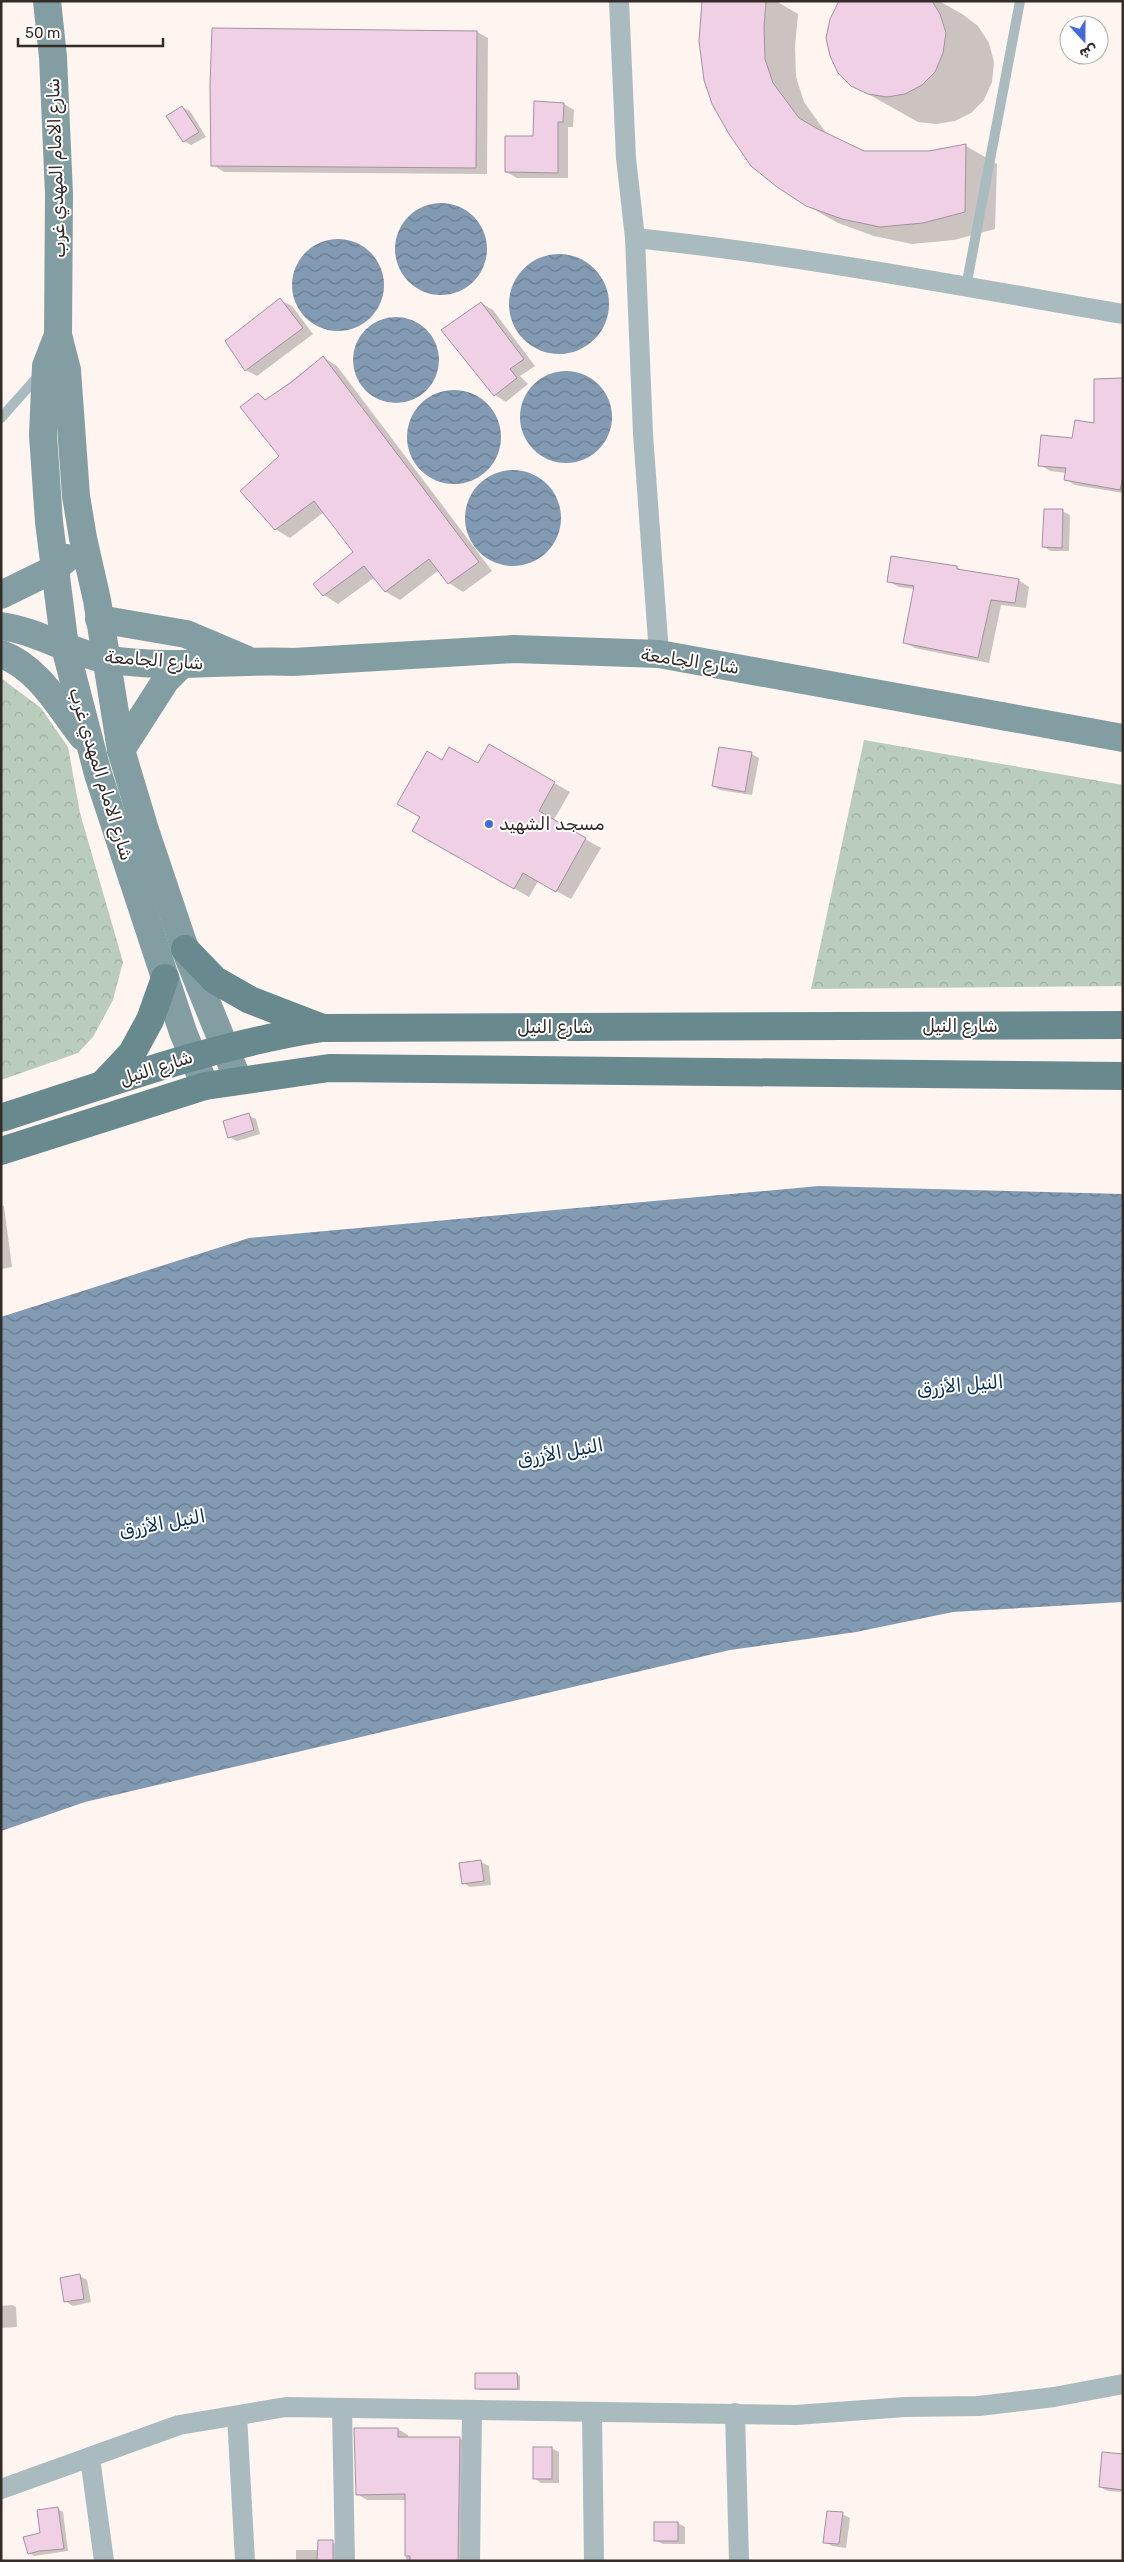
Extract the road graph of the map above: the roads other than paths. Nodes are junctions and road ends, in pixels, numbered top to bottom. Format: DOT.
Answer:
graph roads {
  1 [pos="47,1"];
  2 [pos="619,1"];
  3 [pos="1020,1"];
  4 [pos="635,238"];
  5 [pos="966,287"];
  6 [pos="1123,314"];
  7 [pos="58,335"];
  8 [pos="46,366"];
  9 [pos="1,418"];
  10 [pos="83,538"];
  11 [pos="54,569"];
  12 [pos="1,596"];
  13 [pos="99,619"];
  14 [pos="1,626"];
  15 [pos="65,647"];
  16 [pos="1,654"];
  17 [pos="659,654"];
  18 [pos="106,659"];
  19 [pos="252,661"];
  20 [pos="180,665"];
  21 [pos="1123,738"];
  22 [pos="88,742"];
  23 [pos="121,750"];
  24 [pos="185,949"];
  25 [pos="165,978"];
  26 [pos="1123,1025"];
  27 [pos="577,1027"];
  28 [pos="322,1028"];
  29 [pos="224,1048"];
  30 [pos="192,1056"];
  31 [pos="580,1071"];
  32 [pos="1123,1076"];
  33 [pos="238,1080"];
  34 [pos="102,1086"];
  35 [pos="206,1086"];
  36 [pos="1,1118"];
  37 [pos="1,1151"];
  38 [pos="1123,2384"];
  39 [pos="342,2409"];
  40 [pos="472,2411"];
  41 [pos="592,2412"];
  42 [pos="735,2413"];
  43 [pos="237,2416"];
  44 [pos="90,2458"];
  45 [pos="1,2489"];
  46 [pos="104,2561"];
  47 [pos="246,2561"];
  48 [pos="345,2561"];
  49 [pos="470,2561"];
  50 [pos="594,2561"];
  51 [pos="739,2561"];
  1 -- 7 [label="main road, شارع الامام المهدي غرب"];
  2 -- 4 [label="street"];
  3 -- 5 [label="lane"];
  4 -- 5 [label="street"];
  4 -- 17 [label="street"];
  5 -- 6 [label="street"];
  7 -- 8 [label="main road, شارع الامام المهدي غرب"];
  7 -- 10 [label="main road, شارع الامام المهدي غرب"];
  8 -- 9 [label="lane"];
  8 -- 11 [label="main road, شارع الامام المهدي غرب"];
  10 -- 11 [label="main road"];
  10 -- 13 [label="main road, شارع الامام المهدي غرب"];
  11 -- 12 [label="main road"];
  11 -- 15 [label="main road, شارع الامام المهدي غرب"];
  13 -- 18 [label="main road, شارع الامام المهدي غرب"];
  13 -- 19 [label="main road, شارع الجامعة"];
  14 -- 15 [label="main road, شارع الجامعة"];
  15 -- 18 [label="main road, شارع الجامعة"];
  15 -- 22 [label="main road, شارع الامام المهدي غرب"];
  16 -- 22 [label="main road"];
  17 -- 19 [label="main road, شارع الجامعة"];
  17 -- 21 [label="main road, شارع الجامعة"];
  18 -- 20 [label="main road, شارع الجامعة"];
  18 -- 23 [label="main road, شارع الامام المهدي غرب"];
  19 -- 20 [label="main road, شارع الجامعة"];
  20 -- 23 [label="main road"];
  22 -- 25 [label="main road, شارع الامام المهدي غرب"];
  23 -- 24 [label="main road, شارع الامام المهدي غرب"];
  24 -- 28 [label="main road"];
  24 -- 29 [label="main road, شارع الامام المهدي غرب"];
  25 -- 30 [label="main road, شارع الامام المهدي غرب"];
  25 -- 34 [label="main road"];
  26 -- 27 [label="main road, شارع النيل"];
  27 -- 28 [label="main road, شارع النيل"];
  27 -- 31 [label="main road"];
  28 -- 29 [label="main road, شارع النيل"];
  29 -- 30 [label="main road, شارع النيل"];
  29 -- 33 [label="main road, شارع الامام المهدي غرب"];
  30 -- 34 [label="main road, شارع النيل"];
  30 -- 35 [label="main road, شارع الامام المهدي غرب"];
  31 -- 32 [label="main road, شارع النيل"];
  31 -- 33 [label="main road, شارع النيل"];
  33 -- 35 [label="main road, شارع النيل"];
  34 -- 36 [label="main road, شارع النيل"];
  35 -- 37 [label="main road, شارع النيل"];
  38 -- 42 [label="street"];
  39 -- 40 [label="street"];
  39 -- 43 [label="street"];
  39 -- 48 [label="street"];
  40 -- 41 [label="street"];
  40 -- 49 [label="street"];
  41 -- 42 [label="street"];
  41 -- 50 [label="street"];
  42 -- 51 [label="street"];
  43 -- 44 [label="street"];
  43 -- 47 [label="street"];
  44 -- 45 [label="street"];
  44 -- 46 [label="street"];
}
